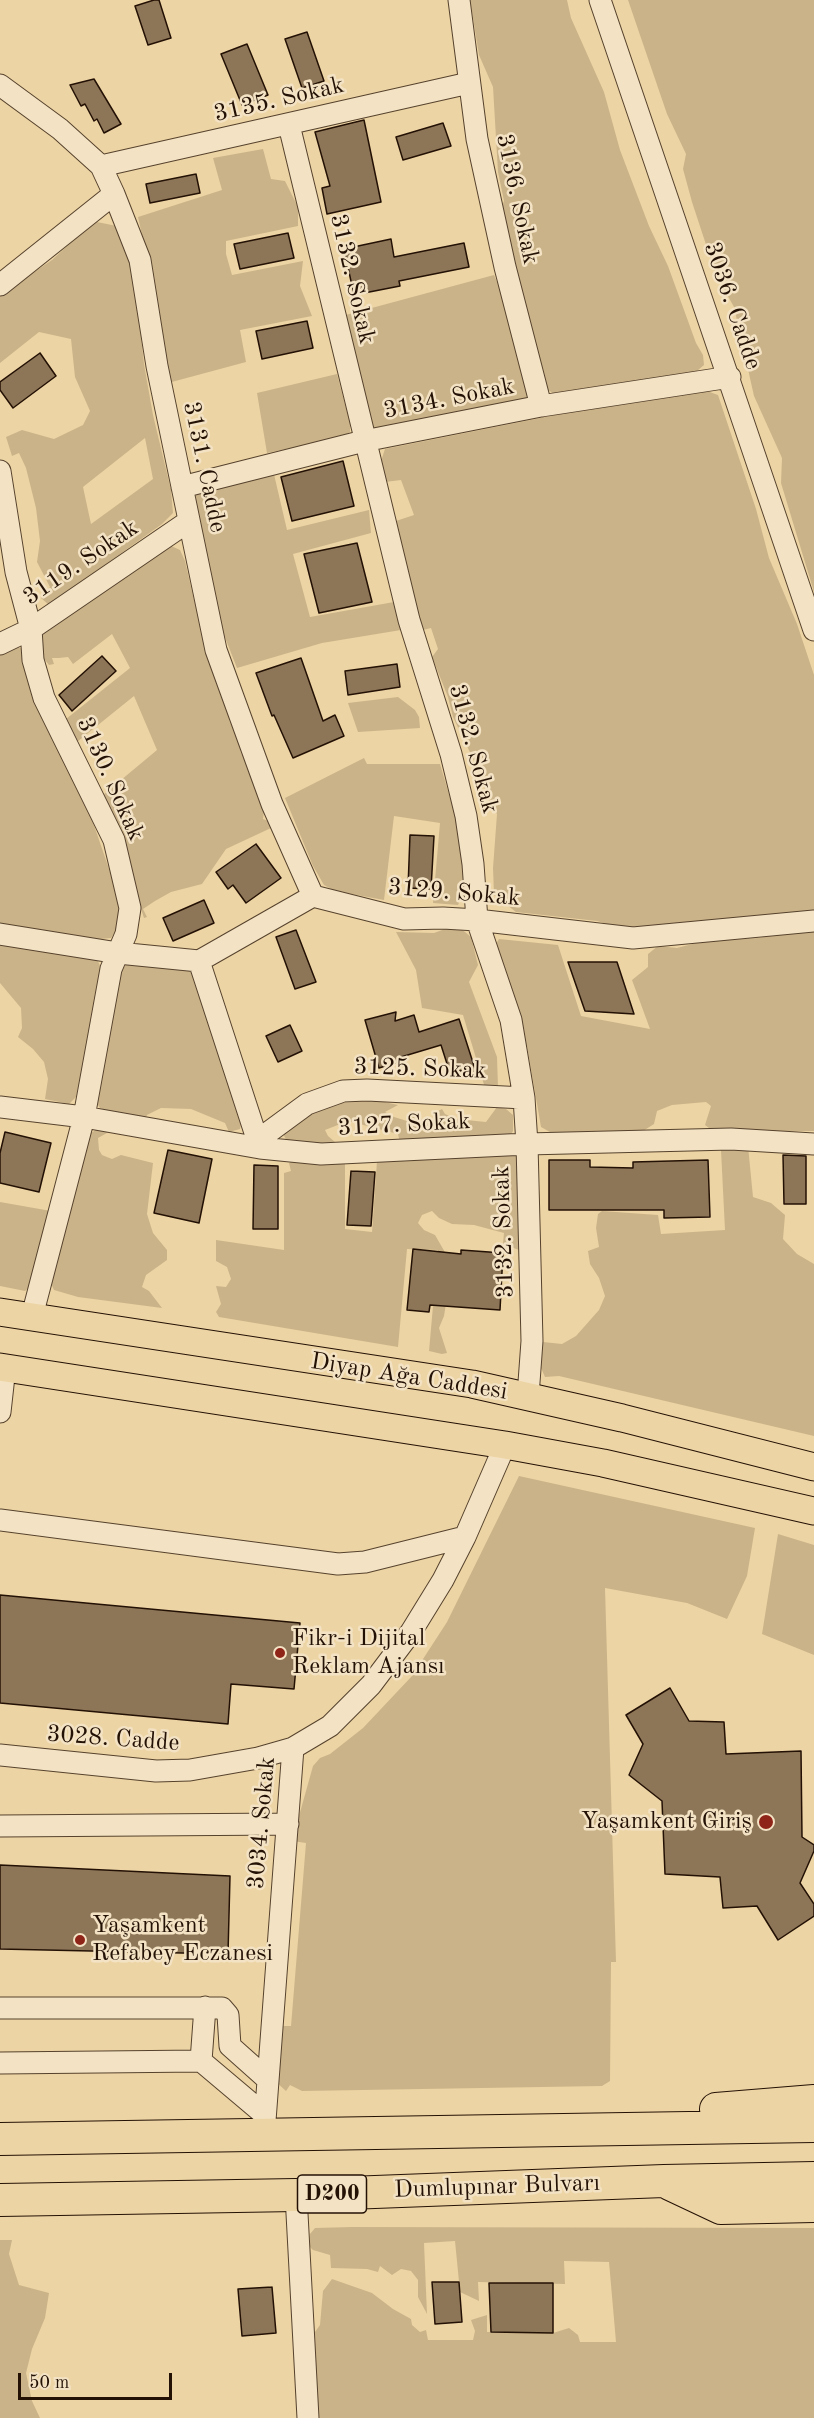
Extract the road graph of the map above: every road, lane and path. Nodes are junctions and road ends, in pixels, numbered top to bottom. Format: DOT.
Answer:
graph roads {
  1 [pos="459,0"];
  2 [pos="600,0"];
  3 [pos="469,83"];
  4 [pos="0,85"];
  5 [pos="289,125"];
  6 [pos="101,166"];
  7 [pos="114,194"];
  8 [pos="0,285"];
  9 [pos="730,377"];
  10 [pos="541,406"];
  11 [pos="364,441"];
  12 [pos="0,471"];
  13 [pos="182,487"];
  14 [pos="189,521"];
  15 [pos="31,629"];
  16 [pos="814,630"];
  17 [pos="0,644"];
  18 [pos="313,896"];
  19 [pos="477,920"];
  20 [pos="814,921"];
  21 [pos="0,934"];
  22 [pos="118,953"];
  23 [pos="199,961"];
  24 [pos="524,1098"];
  25 [pos="0,1107"];
  26 [pos="84,1117"];
  27 [pos="259,1144"];
  28 [pos="527,1144"];
  29 [pos="814,1144"];
  30 [pos="0,1312"];
  31 [pos="32,1316"];
  32 [pos="3,1367"];
  33 [pos="528,1396"];
  34 [pos="0,1412"];
  35 [pos="505,1445"];
  36 [pos="814,1467"];
  37 [pos="814,1512"];
  38 [pos="0,1520"];
  39 [pos="465,1537"];
  40 [pos="293,1748"];
  41 [pos="0,1755"];
  42 [pos="288,1824"];
  43 [pos="0,1826"];
  44 [pos="205,2007"];
  45 [pos="0,2008"];
  46 [pos="201,2061"];
  47 [pos="0,2063"];
  48 [pos="267,2079"];
  49 [pos="814,2101"];
  50 [pos="264,2125"];
  51 [pos="814,2126"];
  52 [pos="625,2128"];
  53 [pos="0,2139"];
  54 [pos="814,2178"];
  55 [pos="664,2181"];
  56 [pos="296,2195"];
  57 [pos="0,2200"];
  58 [pos="814,2206"];
  59 [pos="308,2418"];
  1 -- 3 [label="street, 3136. Sokak"];
  2 -- 9 [label="street, 3036. Cadde"];
  3 -- 5 [label="street, 3135. Sokak"];
  3 -- 10 [label="street, 3136. Sokak"];
  4 -- 6 [label="street, 3131. Cadde"];
  5 -- 6 [label="street, 3135. Sokak"];
  5 -- 11 [label="street, 3132. Sokak"];
  6 -- 7 [label="street, 3131. Cadde"];
  7 -- 8 [label="street"];
  7 -- 13 [label="street, 3131. Cadde"];
  9 -- 10 [label="street, 3134. Sokak"];
  9 -- 16 [label="street, 3036. Cadde"];
  10 -- 11 [label="street, 3134. Sokak"];
  11 -- 13 [label="street, 3134. Sokak"];
  11 -- 19 [label="street, 3132. Sokak"];
  12 -- 15 [label="street, 3130. Sokak"];
  13 -- 14 [label="street, 3131. Cadde"];
  14 -- 15 [label="street, 3119. Sokak"];
  14 -- 18 [label="street, 3131. Cadde"];
  15 -- 17 [label="street, 3119. Sokak"];
  15 -- 22 [label="street, 3130. Sokak"];
  18 -- 19 [label="street, 3129. Sokak"];
  18 -- 23 [label="street"];
  19 -- 20 [label="street, 3129. Sokak"];
  19 -- 24 [label="street, 3132. Sokak"];
  21 -- 22 [label="street"];
  22 -- 23 [label="street"];
  22 -- 26 [label="street, 3130. Sokak"];
  23 -- 27 [label="street"];
  24 -- 27 [label="street, 3125. Sokak"];
  24 -- 28 [label="street, 3132. Sokak"];
  25 -- 26 [label="street, 3127. Sokak"];
  26 -- 27 [label="street, 3127. Sokak"];
  26 -- 31 [label="street, 3130. Sokak"];
  27 -- 28 [label="street, 3127. Sokak"];
  28 -- 29 [label="street, 3127. Sokak"];
  28 -- 33 [label="street, 3132. Sokak"];
  30 -- 31 [label="main road, Diyap Ağa Caddesi"];
  31 -- 33 [label="main road, Diyap Ağa Caddesi"];
  32 -- 34 [label="street"];
  32 -- 35 [label="main road"];
  33 -- 36 [label="main road, Diyap Ağa Caddesi"];
  35 -- 37 [label="main road"];
  35 -- 39 [label="street, 3034. Sokak"];
  38 -- 39 [label="street"];
  39 -- 40 [label="street, 3034. Sokak"];
  40 -- 41 [label="street, 3028. Cadde"];
  40 -- 42 [label="street, 3034. Sokak"];
  42 -- 43 [label="street"];
  42 -- 48 [label="street, 3034. Sokak"];
  44 -- 45 [label="street"];
  44 -- 46 [label="street"];
  44 -- 48 [label="street"];
  46 -- 47 [label="street"];
  46 -- 50 [label="street"];
  48 -- 50 [label="street, 3034. Sokak"];
  49 -- 52 [label="highway"];
  50 -- 52 [label="highway"];
  50 -- 53 [label="highway"];
  51 -- 52 [label="highway"];
  54 -- 55 [label="highway, Dumlupınar Bulvarı / D200"];
  55 -- 56 [label="highway, Dumlupınar Bulvarı / D200"];
  55 -- 58 [label="highway"];
  56 -- 57 [label="highway, Dumlupınar Bulvarı / D200"];
  56 -- 59 [label="street"];
}
